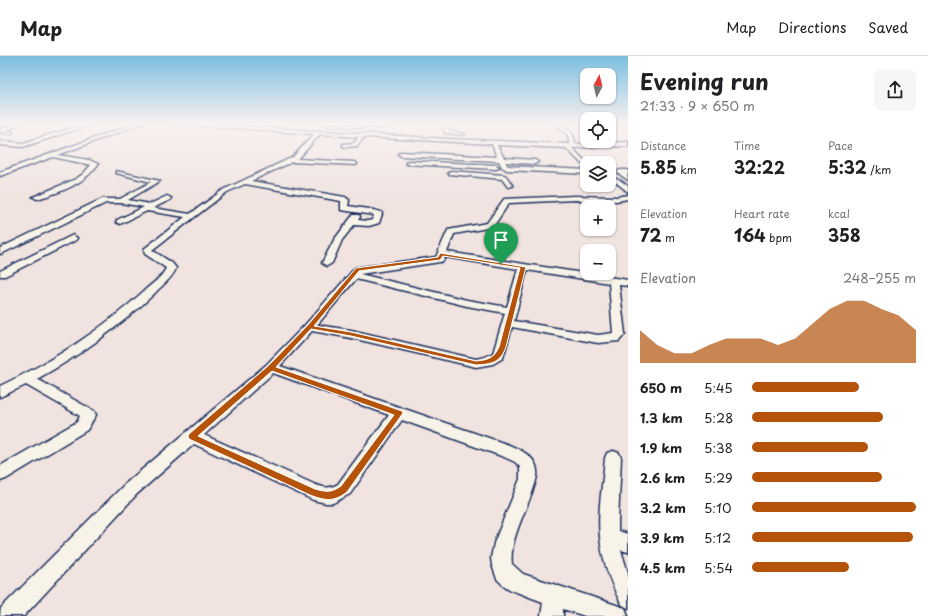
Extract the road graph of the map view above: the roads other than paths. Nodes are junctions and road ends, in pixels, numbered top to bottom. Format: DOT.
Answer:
graph roads {
  1 [pos="72,149"];
  2 [pos="303,149"];
  3 [pos="449,149"];
  4 [pos="497,149"];
  5 [pos="573,149"];
  6 [pos="401,154"];
  7 [pos="52,156"];
  8 [pos="450,156"];
  9 [pos="580,158"];
  10 [pos="501,159"];
  11 [pos="291,160"];
  12 [pos="535,162"];
  13 [pos="408,163"];
  14 [pos="354,164"];
  15 [pos="450,165"];
  16 [pos="506,168"];
  17 [pos="118,172"];
  18 [pos="580,172"];
  19 [pos="628,172"];
  20 [pos="0,174"];
  21 [pos="628,178"];
  22 [pos="616,180"];
  23 [pos="628,181"];
  24 [pos="243,182"];
  25 [pos="616,182"];
  26 [pos="510,186"];
  27 [pos="628,190"];
  28 [pos="37,197"];
  29 [pos="628,197"];
  30 [pos="167,198"];
  31 [pos="121,201"];
  32 [pos="148,207"];
  33 [pos="361,210"];
  34 [pos="191,216"];
  35 [pos="120,222"];
  36 [pos="352,222"];
  37 [pos="73,238"];
  38 [pos="0,251"];
  39 [pos="441,254"];
  40 [pos="327,263"];
  41 [pos="523,267"];
  42 [pos="353,275"];
  43 [pos="1,276"];
  44 [pos="614,281"];
  45 [pos="628,284"];
  46 [pos="510,317"];
  47 [pos="309,327"];
  48 [pos="271,368"];
  49 [pos="26,379"];
  50 [pos="0,392"];
  51 [pos="399,413"];
  52 [pos="192,436"];
  53 [pos="613,458"];
  54 [pos="0,474"];
  55 [pos="609,537"];
  56 [pos="628,543"];
  57 [pos="554,595"];
  58 [pos="628,597"];
  59 [pos="9,616"];
  60 [pos="552,616"];
  61 [pos="617,616"];
  1 -- 7 [label="street"];
  2 -- 11 [label="street"];
  3 -- 8 [label="street"];
  4 -- 10 [label="street"];
  5 -- 9 [label="street"];
  6 -- 8 [label="street"];
  7 -- 20 [label="street"];
  7 -- 28 [label="street"];
  8 -- 10 [label="street"];
  8 -- 15 [label="street"];
  10 -- 12 [label="street"];
  10 -- 16 [label="street"];
  11 -- 14 [label="street"];
  11 -- 24 [label="street"];
  13 -- 15 [label="street"];
  15 -- 16 [label="street"];
  15 -- 26 [label="street"];
  16 -- 18 [label="street"];
  17 -- 31 [label="street"];
  19 -- 21 [label="street"];
  22 -- 23 [label="street"];
  24 -- 33 [label="street"];
  24 -- 34 [label="street"];
  25 -- 27 [label="street"];
  29 -- 39 [label="street"];
  30 -- 32 [label="street"];
  31 -- 32 [label="street"];
  31 -- 38 [label="street"];
  32 -- 34 [label="street"];
  32 -- 35 [label="street"];
  33 -- 36 [label="street"];
  33 -- 36 [label="street"];
  34 -- 49 [label="street"];
  36 -- 40 [label="street"];
  37 -- 43 [label="street"];
  39 -- 41 [label="street"];
  39 -- 42 [label="street"];
  41 -- 44 [label="street"];
  41 -- 46 [label="street"];
  42 -- 46 [label="street"];
  42 -- 47 [label="street"];
  44 -- 45 [label="street"];
  44 -- 46 [label="street"];
  46 -- 47 [label="street"];
  47 -- 48 [label="street"];
  48 -- 51 [label="street"];
  48 -- 52 [label="street"];
  49 -- 50 [label="street"];
  49 -- 54 [label="street"];
  51 -- 52 [label="street"];
  51 -- 57 [label="street"];
  52 -- 59 [label="street"];
  53 -- 55 [label="street"];
  55 -- 56 [label="street"];
  55 -- 58 [label="street"];
  57 -- 60 [label="street"];
  57 -- 61 [label="street"];
}
